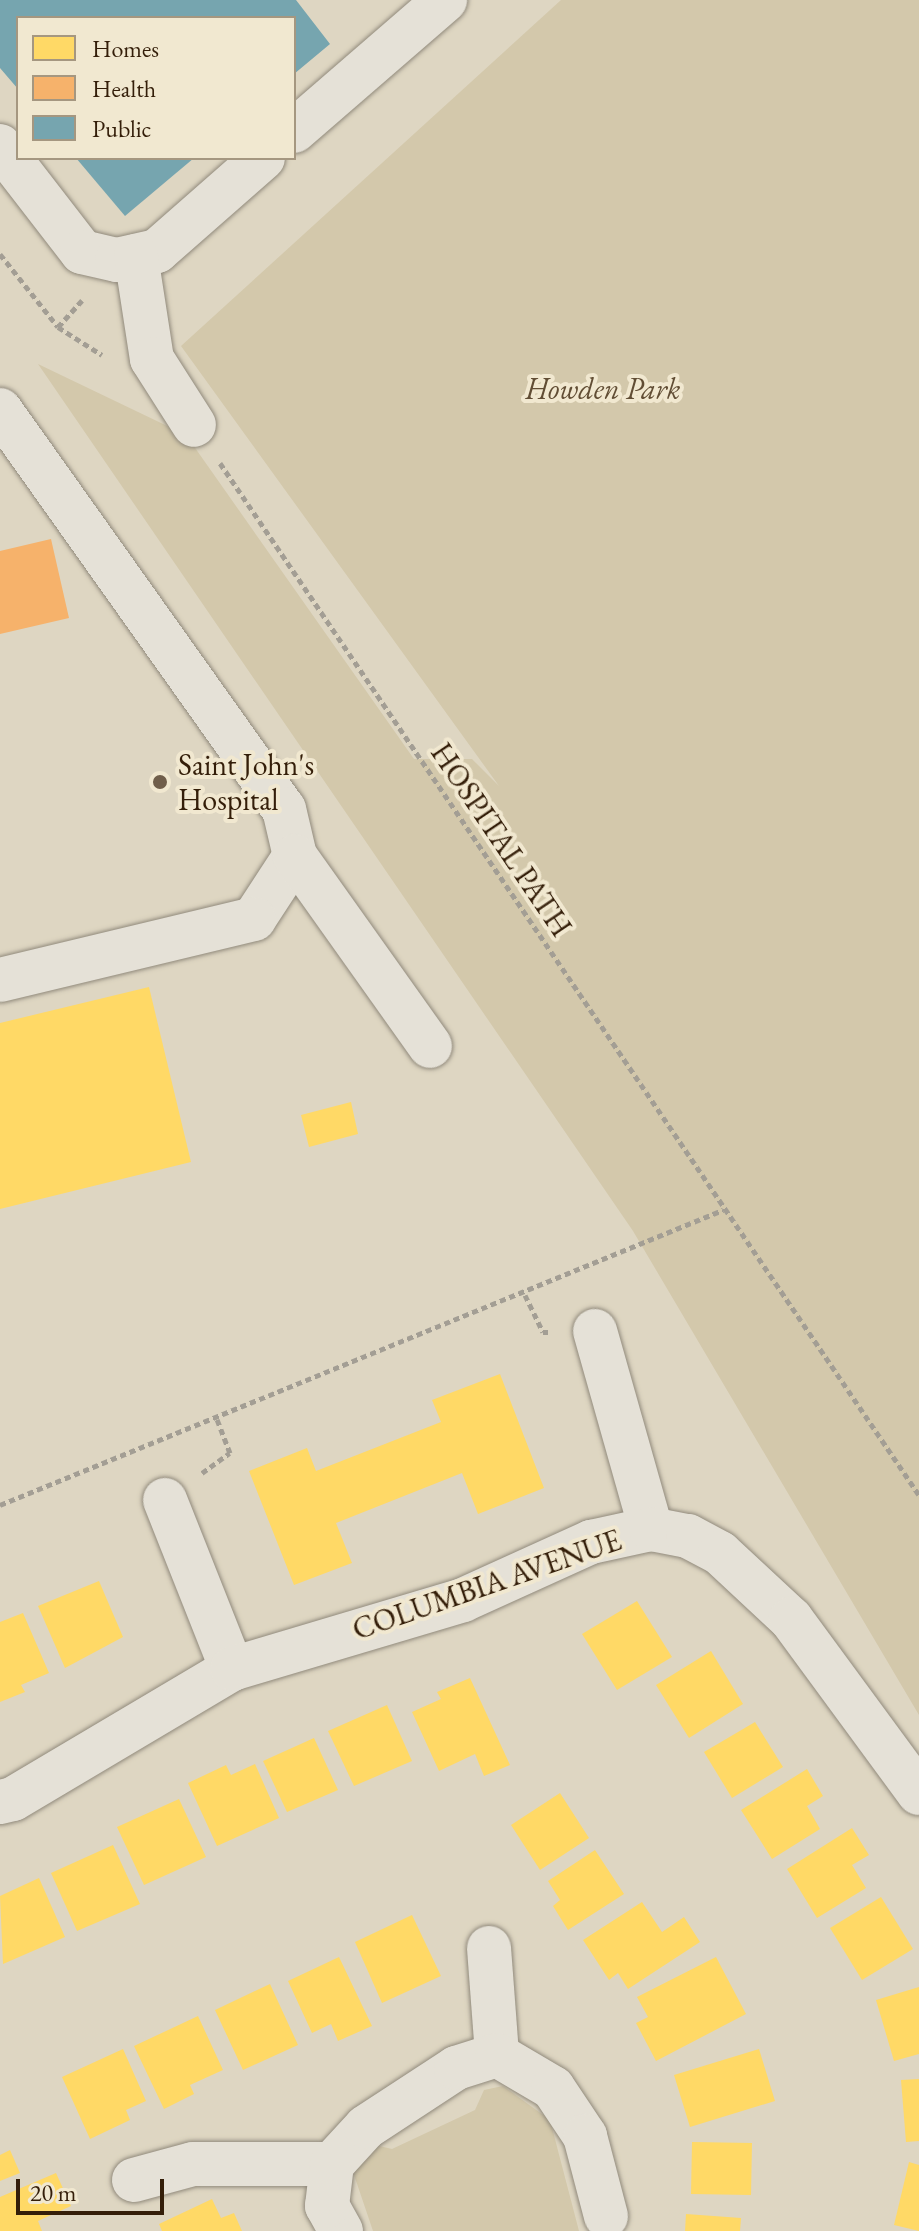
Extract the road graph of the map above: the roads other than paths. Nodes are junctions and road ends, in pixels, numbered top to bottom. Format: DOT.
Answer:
graph roads {
  1 [pos="445,0"];
  2 [pos="296,129"];
  3 [pos="0,146"];
  4 [pos="261,160"];
  5 [pos="136,256"];
  6 [pos="0,410"];
  7 [pos="194,425"];
  8 [pos="16,457"];
  9 [pos="295,856"];
  10 [pos="0,980"];
  11 [pos="430,1046"];
  12 [pos="595,1331"];
  13 [pos="165,1500"];
  14 [pos="651,1529"];
  15 [pos="232,1669"];
  16 [pos="919,1793"];
  17 [pos="0,1802"];
  18 [pos="489,1948"];
  19 [pos="497,2055"];
  20 [pos="332,2164"];
  21 [pos="134,2180"];
  22 [pos="606,2216"];
  23 [pos="341,2231"];
  1 -- 2 [label="street"];
  3 -- 5 [label="street"];
  4 -- 5 [label="street"];
  5 -- 7 [label="street"];
  6 -- 8 [label="street"];
  8 -- 9 [label="street"];
  9 -- 10 [label="street"];
  9 -- 11 [label="street"];
  12 -- 14 [label="street, COLUMBIA AVENUE"];
  13 -- 15 [label="street"];
  14 -- 15 [label="street, COLUMBIA AVENUE"];
  14 -- 16 [label="street, COLUMBIA AVENUE"];
  15 -- 17 [label="street, COLUMBIA AVENUE"];
  18 -- 19 [label="street"];
  19 -- 20 [label="street"];
  19 -- 22 [label="street"];
  20 -- 21 [label="street"];
  20 -- 23 [label="street"];
}
